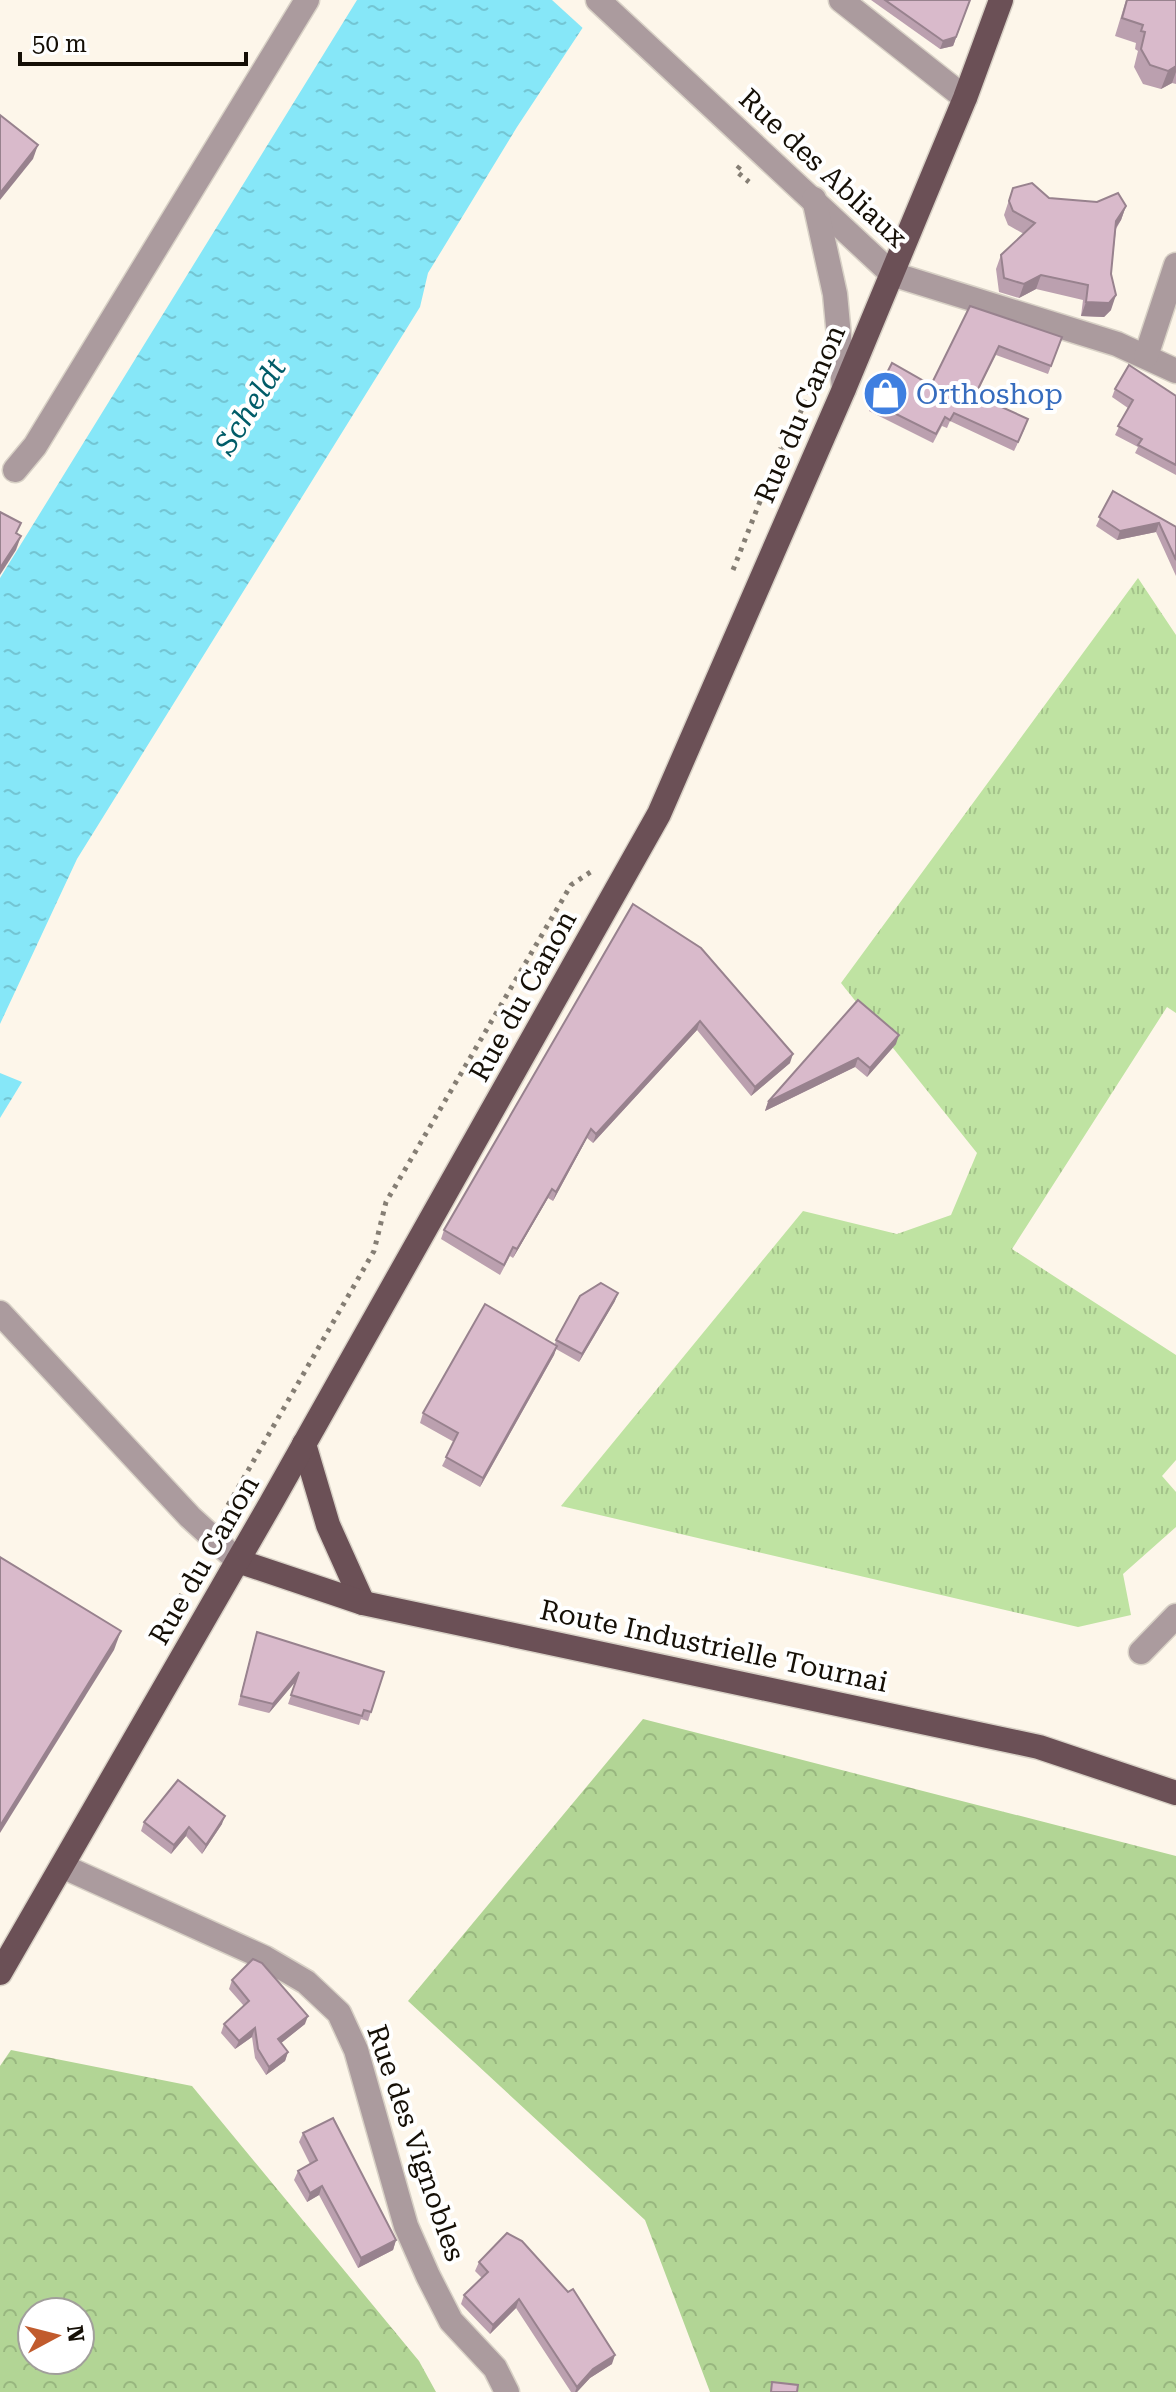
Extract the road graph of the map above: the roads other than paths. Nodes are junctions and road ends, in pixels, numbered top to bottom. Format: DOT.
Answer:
graph roads {
  1 [pos="307,0"];
  2 [pos="598,0"];
  3 [pos="841,0"];
  4 [pos="1001,0"];
  5 [pos="965,98"];
  6 [pos="814,199"];
  7 [pos="1176,265"];
  8 [pos="892,274"];
  9 [pos="1146,356"];
  10 [pos="1176,371"];
  11 [pos="844,389"];
  12 [pos="15,470"];
  13 [pos="0,1313"];
  14 [pos="304,1444"];
  15 [pos="238,1561"];
  16 [pos="363,1603"];
  17 [pos="1176,1616"];
  18 [pos="1141,1652"];
  19 [pos="1176,1793"];
  20 [pos="62,1866"];
  21 [pos="0,1973"];
  22 [pos="507,2392"];
  1 -- 12 [label="street"];
  2 -- 6 [label="street, Rue des Abliaux"];
  3 -- 5 [label="street"];
  4 -- 5 [label="main road, Rue du Canon"];
  5 -- 8 [label="main road, Rue du Canon"];
  6 -- 8 [label="street, Rue des Abliaux"];
  6 -- 11 [label="street"];
  7 -- 9 [label="street"];
  8 -- 9 [label="street, Rue des Abliaux"];
  8 -- 11 [label="main road, Rue du Canon"];
  9 -- 10 [label="street, Rue des Abliaux"];
  11 -- 14 [label="main road, Rue du Canon"];
  13 -- 15 [label="street"];
  14 -- 15 [label="main road, Rue du Canon"];
  14 -- 16 [label="main road"];
  15 -- 16 [label="main road, Route Industrielle Tournai"];
  15 -- 20 [label="main road, Rue du Canon"];
  16 -- 19 [label="main road, Route Industrielle Tournai"];
  17 -- 18 [label="street"];
  20 -- 21 [label="main road, Rue du Canon"];
  20 -- 22 [label="street, Rue des Vignobles"];
}
